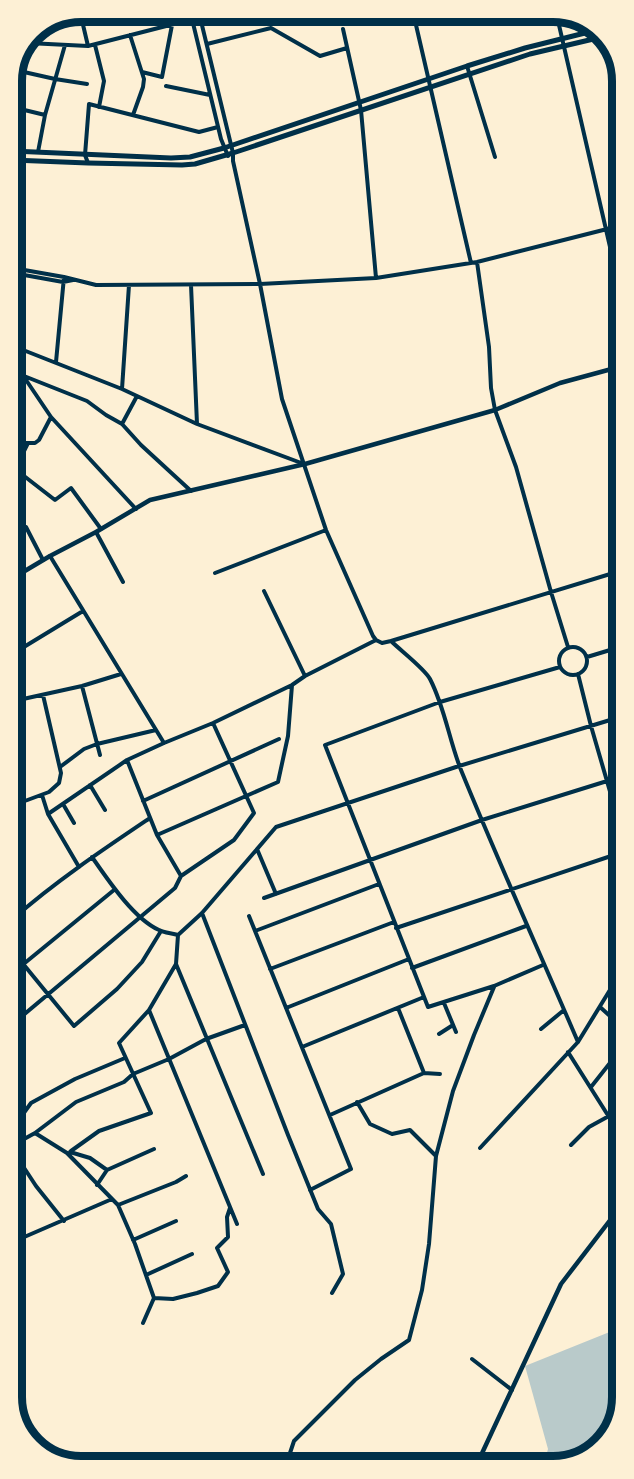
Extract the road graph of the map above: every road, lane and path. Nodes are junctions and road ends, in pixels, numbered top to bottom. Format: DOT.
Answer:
graph roads {
  1 [pos="82,22"];
  2 [pos="185,22"];
  3 [pos="193,22"];
  4 [pos="201,22"];
  5 [pos="415,23"];
  6 [pos="559,23"];
  7 [pos="172,26"];
  8 [pos="343,30"];
  9 [pos="585,33"];
  10 [pos="130,35"];
  11 [pos="562,38"];
  12 [pos="593,39"];
  13 [pos="37,43"];
  14 [pos="207,44"];
  15 [pos="65,45"];
  16 [pos="95,45"];
  17 [pos="563,45"];
  18 [pos="88,46"];
  19 [pos="347,48"];
  20 [pos="467,66"];
  21 [pos="24,72"];
  22 [pos="142,72"];
  23 [pos="469,73"];
  24 [pos="428,78"];
  25 [pos="55,79"];
  26 [pos="87,84"];
  27 [pos="166,86"];
  28 [pos="430,86"];
  29 [pos="210,95"];
  30 [pos="359,102"];
  31 [pos="99,106"];
  32 [pos="23,110"];
  33 [pos="361,110"];
  34 [pos="45,115"];
  35 [pos="132,115"];
  36 [pos="218,127"];
  37 [pos="231,145"];
  38 [pos="224,148"];
  39 [pos="23,151"];
  40 [pos="38,152"];
  41 [pos="233,153"];
  42 [pos="85,155"];
  43 [pos="226,155"];
  44 [pos="495,157"];
  45 [pos="23,160"];
  46 [pos="233,161"];
  47 [pos="88,163"];
  48 [pos="612,228"];
  49 [pos="605,230"];
  50 [pos="612,258"];
  51 [pos="477,262"];
  52 [pos="471,263"];
  53 [pos="23,270"];
  54 [pos="23,274"];
  55 [pos="376,278"];
  56 [pos="63,280"];
  57 [pos="260,284"];
  58 [pos="129,285"];
  59 [pos="191,285"];
  60 [pos="23,350"];
  61 [pos="56,362"];
  62 [pos="612,369"];
  63 [pos="24,376"];
  64 [pos="122,389"];
  65 [pos="137,396"];
  66 [pos="495,410"];
  67 [pos="51,417"];
  68 [pos="122,424"];
  69 [pos="196,424"];
  70 [pos="23,443"];
  71 [pos="28,443"];
  72 [pos="23,454"];
  73 [pos="305,464"];
  74 [pos="23,477"];
  75 [pos="191,491"];
  76 [pos="136,509"];
  77 [pos="26,527"];
  78 [pos="101,529"];
  79 [pos="326,530"];
  80 [pos="96,532"];
  81 [pos="50,556"];
  82 [pos="43,560"];
  83 [pos="23,573"];
  84 [pos="216,573"];
  85 [pos="612,573"];
  86 [pos="123,582"];
  87 [pos="264,591"];
  88 [pos="551,592"];
  89 [pos="83,611"];
  90 [pos="376,640"];
  91 [pos="391,641"];
  92 [pos="568,647"];
  93 [pos="23,648"];
  94 [pos="612,649"];
  95 [pos="586,657"];
  96 [pos="560,667"];
  97 [pos="121,674"];
  98 [pos="578,674"];
  99 [pos="305,676"];
  100 [pos="292,685"];
  101 [pos="82,686"];
  102 [pos="43,695"];
  103 [pos="23,699"];
  104 [pos="440,702"];
  105 [pos="612,719"];
  106 [pos="213,723"];
  107 [pos="591,726"];
  108 [pos="156,730"];
  109 [pos="279,739"];
  110 [pos="164,743"];
  111 [pos="97,744"];
  112 [pos="100,755"];
  113 [pos="127,760"];
  114 [pos="230,760"];
  115 [pos="459,766"];
  116 [pos="60,767"];
  117 [pos="612,779"];
  118 [pos="607,781"];
  119 [pos="90,785"];
  120 [pos="42,795"];
  121 [pos="245,796"];
  122 [pos="612,798"];
  123 [pos="143,801"];
  124 [pos="22,802"];
  125 [pos="63,804"];
  126 [pos="347,804"];
  127 [pos="105,810"];
  128 [pos="48,814"];
  129 [pos="150,818"];
  130 [pos="482,820"];
  131 [pos="74,823"];
  132 [pos="157,835"];
  133 [pos="257,849"];
  134 [pos="612,856"];
  135 [pos="92,857"];
  136 [pos="370,860"];
  137 [pos="79,867"];
  138 [pos="181,876"];
  139 [pos="379,884"];
  140 [pos="512,889"];
  141 [pos="114,890"];
  142 [pos="276,894"];
  143 [pos="264,898"];
  144 [pos="22,911"];
  145 [pos="202,913"];
  146 [pos="249,916"];
  147 [pos="140,917"];
  148 [pos="394,922"];
  149 [pos="526,926"];
  150 [pos="396,928"];
  151 [pos="162,931"];
  152 [pos="255,931"];
  153 [pos="176,935"];
  154 [pos="409,959"];
  155 [pos="22,964"];
  156 [pos="176,964"];
  157 [pos="543,965"];
  158 [pos="412,968"];
  159 [pos="270,969"];
  160 [pos="494,987"];
  161 [pos="612,987"];
  162 [pos="47,994"];
  163 [pos="424,997"];
  164 [pos="444,1003"];
  165 [pos="600,1007"];
  166 [pos="286,1008"];
  167 [pos="398,1008"];
  168 [pos="149,1010"];
  169 [pos="564,1010"];
  170 [pos="22,1016"];
  171 [pos="612,1018"];
  172 [pos="245,1025"];
  173 [pos="453,1025"];
  174 [pos="541,1029"];
  175 [pos="456,1032"];
  176 [pos="439,1034"];
  177 [pos="206,1039"];
  178 [pos="578,1041"];
  179 [pos="302,1047"];
  180 [pos="568,1052"];
  181 [pos="125,1059"];
  182 [pos="169,1059"];
  183 [pos="612,1061"];
  184 [pos="424,1073"];
  185 [pos="133,1074"];
  186 [pos="440,1074"];
  187 [pos="591,1088"];
  188 [pos="357,1102"];
  189 [pos="612,1113"];
  190 [pos="22,1115"];
  191 [pos="330,1115"];
  192 [pos="609,1116"];
  193 [pos="612,1121"];
  194 [pos="35,1133"];
  195 [pos="22,1140"];
  196 [pos="571,1145"];
  197 [pos="480,1148"];
  198 [pos="154,1149"];
  199 [pos="69,1152"];
  200 [pos="436,1156"];
  201 [pos="22,1165"];
  202 [pos="107,1170"];
  203 [pos="262,1174"];
  204 [pos="186,1176"];
  205 [pos="97,1185"];
  206 [pos="310,1190"];
  207 [pos="112,1199"];
  208 [pos="118,1205"];
  209 [pos="231,1208"];
  210 [pos="612,1218"];
  211 [pos="64,1221"];
  212 [pos="176,1221"];
  213 [pos="237,1224"];
  214 [pos="22,1238"];
  215 [pos="133,1240"];
  216 [pos="192,1254"];
  217 [pos="146,1275"];
  218 [pos="332,1293"];
  219 [pos="154,1298"];
  220 [pos="143,1323"];
  221 [pos="472,1359"];
  222 [pos="512,1390"];
  223 [pos="289,1456"];
  224 [pos="481,1456"];
  1 -- 18 [label="street"];
  2 -- 7 [label="street"];
  3 -- 29 [label="street"];
  4 -- 14 [label="street"];
  5 -- 24 [label="street"];
  6 -- 11 [label="street"];
  7 -- 10 [label="street"];
  7 -- 22 [label="street"];
  8 -- 19 [label="street"];
  9 -- 11 [label="main road"];
  10 -- 16 [label="street"];
  10 -- 22 [label="street"];
  11 -- 17 [label="street"];
  11 -- 20 [label="main road"];
  12 -- 17 [label="main road"];
  13 -- 15 [label="street"];
  14 -- 19 [label="street"];
  14 -- 37 [label="street"];
  15 -- 18 [label="street"];
  15 -- 25 [label="street"];
  16 -- 18 [label="street"];
  16 -- 31 [label="street"];
  17 -- 23 [label="main road"];
  17 -- 49 [label="street"];
  19 -- 30 [label="street"];
  20 -- 23 [label="street"];
  20 -- 24 [label="main road"];
  21 -- 25 [label="street"];
  22 -- 35 [label="street"];
  23 -- 28 [label="main road"];
  23 -- 44 [label="street"];
  24 -- 28 [label="street"];
  24 -- 30 [label="main road"];
  25 -- 26 [label="street"];
  25 -- 34 [label="street"];
  27 -- 29 [label="street"];
  28 -- 33 [label="main road"];
  28 -- 52 [label="street"];
  29 -- 36 [label="street"];
  30 -- 33 [label="street"];
  30 -- 37 [label="main road"];
  31 -- 35 [label="street"];
  31 -- 42 [label="street"];
  32 -- 34 [label="street"];
  33 -- 41 [label="main road"];
  33 -- 55 [label="street"];
  34 -- 40 [label="street"];
  35 -- 36 [label="street"];
  36 -- 38 [label="street"];
  37 -- 38 [label="main road"];
  37 -- 41 [label="street"];
  38 -- 42 [label="main road"];
  38 -- 43 [label="street"];
  39 -- 40 [label="main road"];
  40 -- 42 [label="main road"];
  41 -- 43 [label="main road"];
  41 -- 46 [label="street"];
  42 -- 47 [label="street"];
  43 -- 46 [label="street"];
  43 -- 47 [label="main road"];
  45 -- 47 [label="main road"];
  46 -- 57 [label="street"];
  48 -- 49 [label="street"];
  49 -- 50 [label="street"];
  49 -- 51 [label="street"];
  51 -- 52 [label="street"];
  51 -- 66 [label="street"];
  52 -- 55 [label="street"];
  53 -- 56 [label="street"];
  54 -- 56 [label="street"];
  55 -- 57 [label="street"];
  56 -- 58 [label="street"];
  56 -- 61 [label="street"];
  57 -- 59 [label="street"];
  57 -- 73 [label="street"];
  58 -- 59 [label="street"];
  58 -- 64 [label="street"];
  59 -- 69 [label="street"];
  60 -- 61 [label="street"];
  61 -- 64 [label="street"];
  62 -- 66 [label="street"];
  63 -- 67 [label="street"];
  63 -- 68 [label="street"];
  64 -- 65 [label="street"];
  65 -- 68 [label="street"];
  65 -- 69 [label="street"];
  66 -- 73 [label="street"];
  66 -- 88 [label="street"];
  67 -- 71 [label="street"];
  67 -- 76 [label="street"];
  68 -- 75 [label="street"];
  69 -- 73 [label="street"];
  70 -- 71 [label="street"];
  71 -- 72 [label="street"];
  73 -- 75 [label="street"];
  73 -- 79 [label="street"];
  74 -- 78 [label="street"];
  75 -- 76 [label="street"];
  76 -- 78 [label="street"];
  77 -- 82 [label="street"];
  78 -- 80 [label="street"];
  79 -- 84 [label="street"];
  79 -- 90 [label="street"];
  80 -- 81 [label="street"];
  80 -- 86 [label="street"];
  81 -- 82 [label="street"];
  81 -- 89 [label="street"];
  82 -- 83 [label="street"];
  85 -- 88 [label="street"];
  87 -- 99 [label="street"];
  88 -- 91 [label="street"];
  88 -- 92 [label="street"];
  89 -- 93 [label="street"];
  89 -- 97 [label="street"];
  90 -- 91 [label="street"];
  90 -- 99 [label="street"];
  91 -- 104 [label="street"];
  92 -- 95 [label="street"];
  92 -- 96 [label="street"];
  94 -- 95 [label="street"];
  95 -- 98 [label="street"];
  96 -- 98 [label="street"];
  96 -- 104 [label="street"];
  97 -- 101 [label="street"];
  97 -- 108 [label="street"];
  98 -- 107 [label="street"];
  99 -- 100 [label="street"];
  100 -- 106 [label="street"];
  100 -- 121 [label="street"];
  101 -- 102 [label="street"];
  101 -- 111 [label="street"];
  102 -- 103 [label="street"];
  102 -- 116 [label="street"];
  104 -- 115 [label="street"];
  104 -- 126 [label="street"];
  105 -- 107 [label="street"];
  106 -- 110 [label="street"];
  106 -- 114 [label="street"];
  107 -- 115 [label="street"];
  107 -- 118 [label="street"];
  108 -- 110 [label="street"];
  108 -- 111 [label="street"];
  109 -- 114 [label="street"];
  110 -- 113 [label="street"];
  111 -- 112 [label="street"];
  111 -- 116 [label="street"];
  113 -- 119 [label="street"];
  113 -- 123 [label="street"];
  114 -- 121 [label="street"];
  114 -- 123 [label="street"];
  115 -- 126 [label="street"];
  115 -- 130 [label="street"];
  116 -- 120 [label="street"];
  117 -- 118 [label="street"];
  118 -- 122 [label="street"];
  118 -- 130 [label="street"];
  119 -- 125 [label="street"];
  119 -- 127 [label="street"];
  120 -- 124 [label="street"];
  120 -- 128 [label="street"];
  121 -- 132 [label="street"];
  121 -- 138 [label="street"];
  123 -- 129 [label="street"];
  125 -- 128 [label="street"];
  125 -- 131 [label="street"];
  126 -- 133 [label="street"];
  126 -- 136 [label="street"];
  128 -- 137 [label="street"];
  129 -- 132 [label="street"];
  129 -- 135 [label="street"];
  130 -- 136 [label="street"];
  130 -- 140 [label="street"];
  132 -- 138 [label="street"];
  133 -- 142 [label="street"];
  133 -- 145 [label="street"];
  134 -- 140 [label="street"];
  135 -- 137 [label="street"];
  135 -- 141 [label="street"];
  136 -- 139 [label="street"];
  136 -- 142 [label="street"];
  137 -- 144 [label="street"];
  138 -- 147 [label="street"];
  139 -- 148 [label="street"];
  139 -- 152 [label="street"];
  140 -- 149 [label="street"];
  140 -- 150 [label="street"];
  141 -- 147 [label="street"];
  141 -- 155 [label="street"];
  142 -- 143 [label="street"];
  145 -- 153 [label="street"];
  145 -- 172 [label="street"];
  146 -- 152 [label="street"];
  147 -- 151 [label="street"];
  147 -- 162 [label="street"];
  148 -- 150 [label="street"];
  148 -- 159 [label="street"];
  149 -- 157 [label="street"];
  149 -- 158 [label="street"];
  150 -- 154 [label="street"];
  151 -- 153 [label="street"];
  151 -- 162 [label="street"];
  152 -- 159 [label="street"];
  153 -- 156 [label="street"];
  154 -- 158 [label="street"];
  154 -- 166 [label="street"];
  155 -- 162 [label="street"];
  156 -- 168 [label="street"];
  156 -- 177 [label="street"];
  157 -- 160 [label="street"];
  157 -- 169 [label="street"];
  158 -- 163 [label="street"];
  159 -- 166 [label="street"];
  160 -- 164 [label="street"];
  160 -- 200 [label="street"];
  161 -- 165 [label="street"];
  162 -- 170 [label="street"];
  163 -- 164 [label="street"];
  163 -- 167 [label="street"];
  164 -- 173 [label="street"];
  165 -- 171 [label="street"];
  165 -- 178 [label="street"];
  166 -- 179 [label="street"];
  167 -- 179 [label="street"];
  167 -- 184 [label="street"];
  168 -- 181 [label="street"];
  168 -- 182 [label="street"];
  169 -- 174 [label="street"];
  169 -- 178 [label="street"];
  172 -- 177 [label="street"];
  172 -- 206 [label="street"];
  173 -- 175 [label="street"];
  173 -- 176 [label="street"];
  177 -- 182 [label="street"];
  177 -- 203 [label="street"];
  178 -- 180 [label="street"];
  179 -- 191 [label="street"];
  180 -- 187 [label="street"];
  180 -- 197 [label="street"];
  181 -- 185 [label="street"];
  181 -- 190 [label="street"];
  182 -- 185 [label="street"];
  182 -- 209 [label="street"];
  183 -- 187 [label="street"];
  184 -- 186 [label="street"];
  184 -- 188 [label="street"];
  185 -- 194 [label="street"];
  185 -- 199 [label="street"];
  187 -- 192 [label="street"];
  188 -- 191 [label="street"];
  188 -- 200 [label="street"];
  189 -- 192 [label="street"];
  191 -- 206 [label="street"];
  192 -- 193 [label="street"];
  192 -- 196 [label="street"];
  194 -- 195 [label="street"];
  194 -- 199 [label="street"];
  198 -- 202 [label="street"];
  199 -- 202 [label="street"];
  199 -- 205 [label="street"];
  200 -- 223 [label="street"];
  201 -- 211 [label="street"];
  202 -- 205 [label="street"];
  204 -- 208 [label="street"];
  205 -- 207 [label="street"];
  206 -- 218 [label="street"];
  207 -- 208 [label="street"];
  207 -- 211 [label="street"];
  208 -- 215 [label="street"];
  209 -- 213 [label="street"];
  209 -- 219 [label="street"];
  210 -- 222 [label="street"];
  211 -- 214 [label="street"];
  212 -- 215 [label="street"];
  215 -- 217 [label="street"];
  216 -- 217 [label="street"];
  217 -- 219 [label="street"];
  219 -- 220 [label="street"];
  221 -- 222 [label="street"];
  222 -- 224 [label="street"];
}
